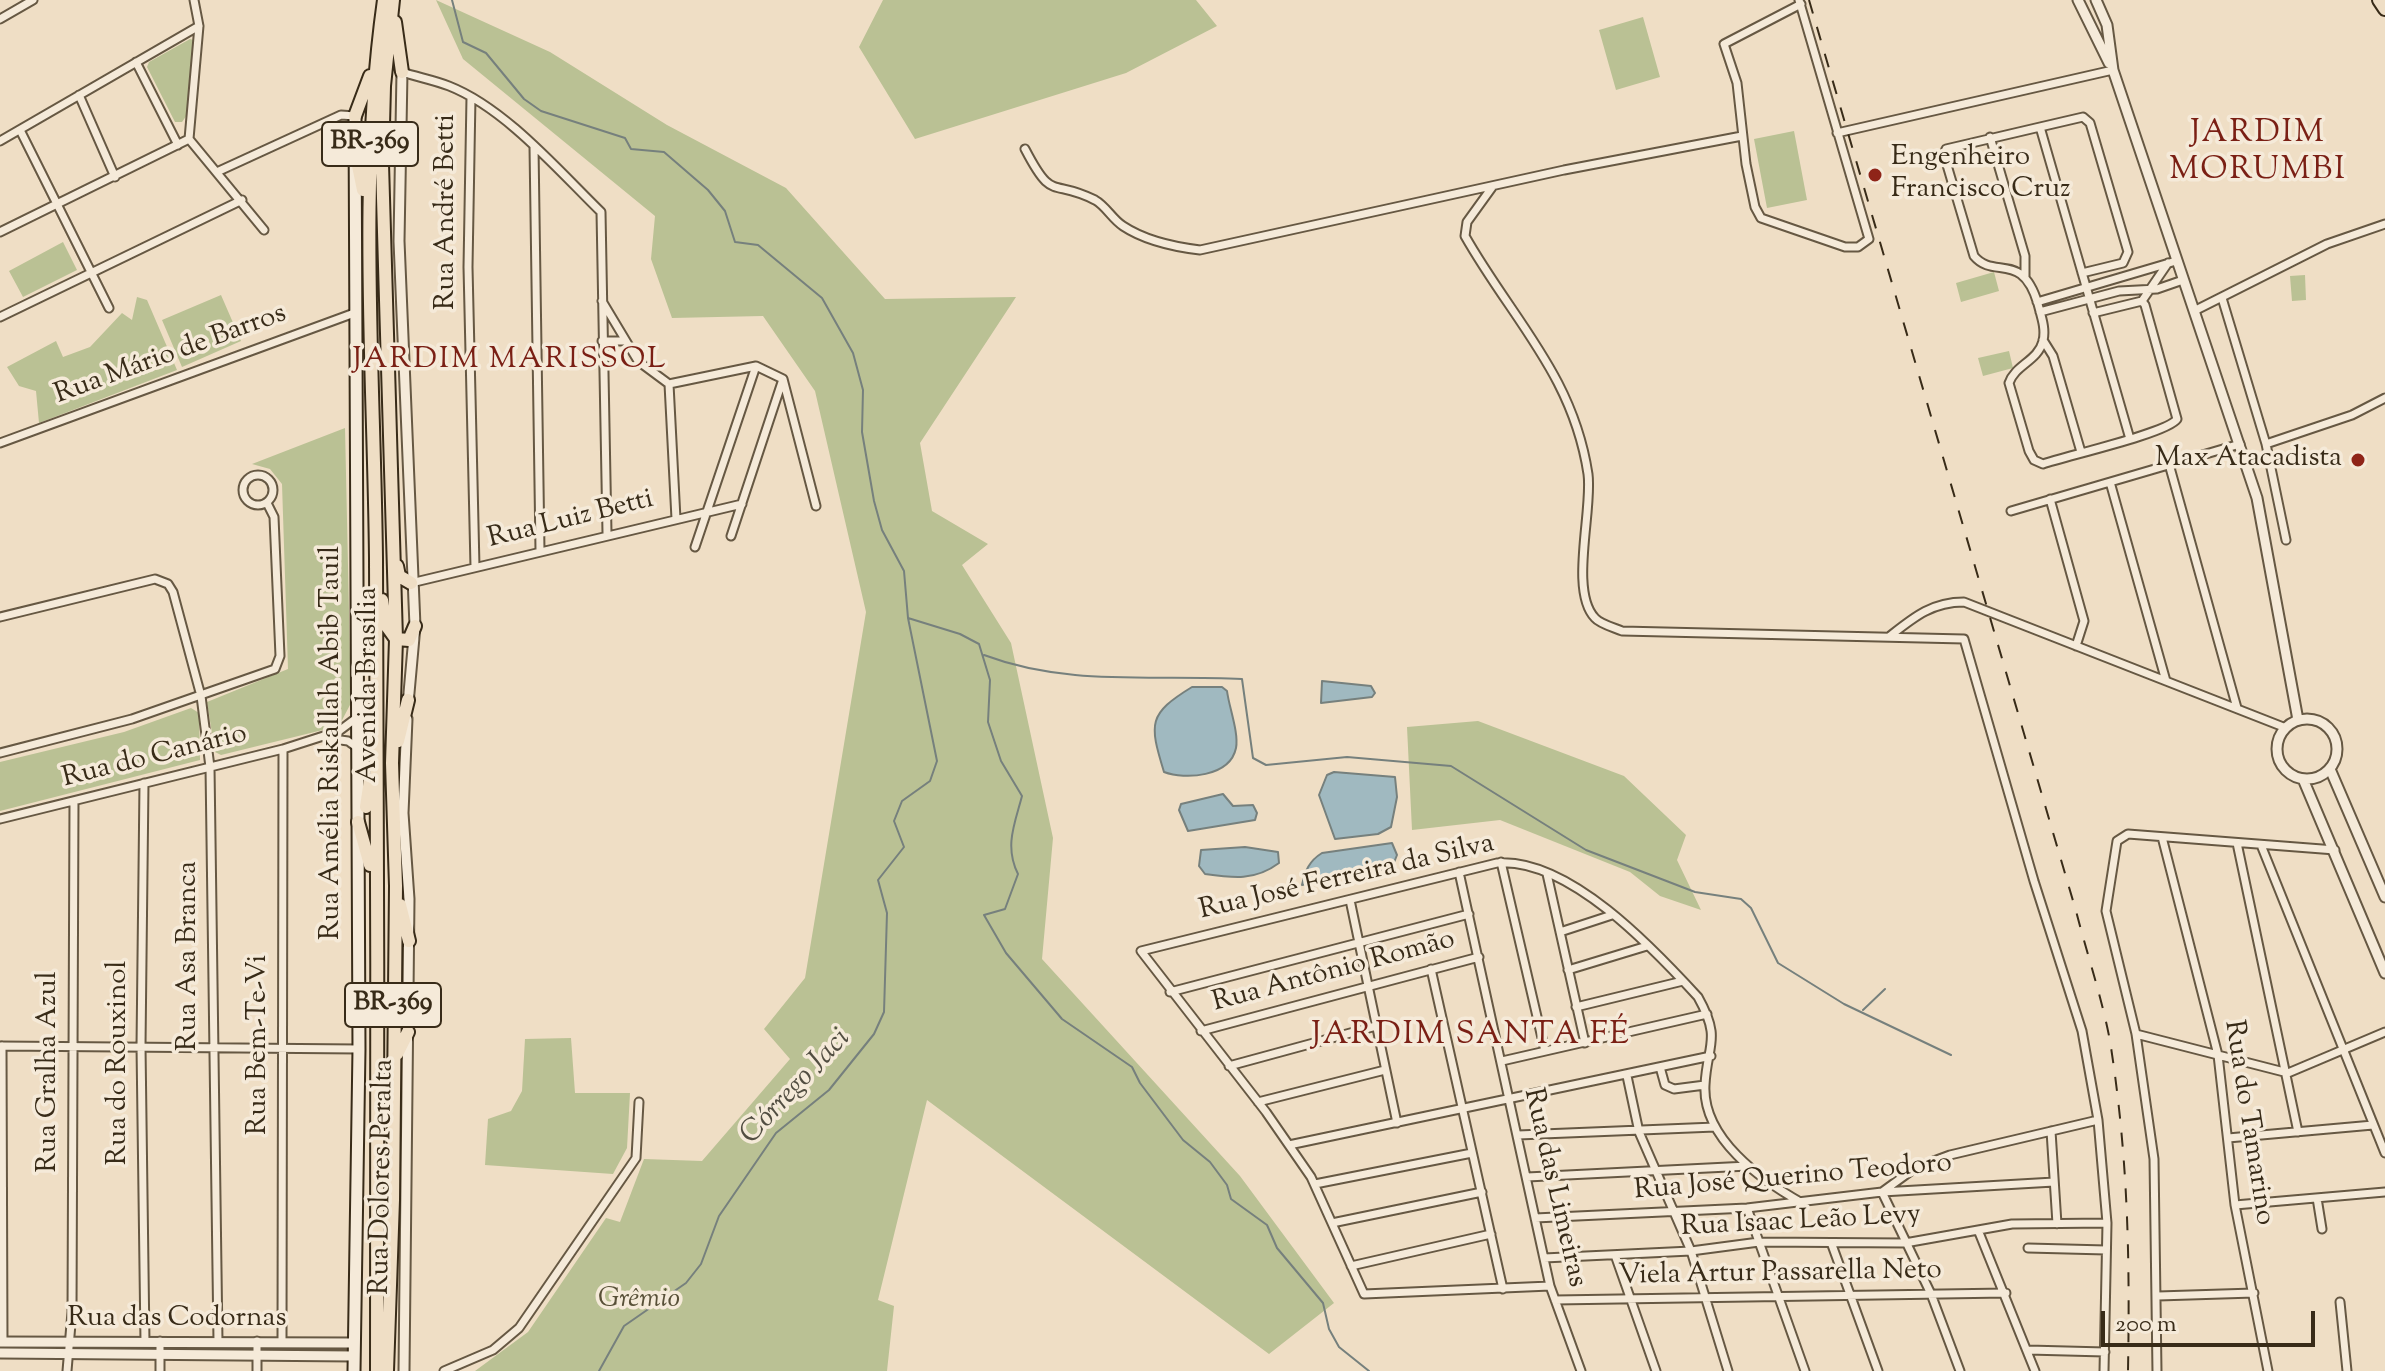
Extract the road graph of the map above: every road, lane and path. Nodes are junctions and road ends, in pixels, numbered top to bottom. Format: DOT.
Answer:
graph roads {
  1 [pos="33,0"];
  2 [pos="194,0"];
  3 [pos="2078,0"];
  4 [pos="2096,0"];
  5 [pos="2379,0"];
  6 [pos="390,1"];
  7 [pos="1800,2"];
  8 [pos="2385,9"];
  9 [pos="0,19"];
  10 [pos="199,26"];
  11 [pos="376,58"];
  12 [pos="136,62"];
  13 [pos="2113,70"];
  14 [pos="402,72"];
  15 [pos="79,95"];
  16 [pos="471,97"];
  17 [pos="355,116"];
  18 [pos="2040,127"];
  19 [pos="20,130"];
  20 [pos="1837,133"];
  21 [pos="1742,136"];
  22 [pos="1990,137"];
  23 [pos="189,139"];
  24 [pos="0,141"];
  25 [pos="178,145"];
  26 [pos="354,146"];
  27 [pos="534,147"];
  28 [pos="1025,149"];
  29 [pos="219,171"];
  30 [pos="115,177"];
  31 [pos="1493,186"];
  32 [pos="242,200"];
  33 [pos="59,204"];
  34 [pos="2385,224"];
  35 [pos="264,230"];
  36 [pos="370,231"];
  37 [pos="0,232"];
  38 [pos="2172,262"];
  39 [pos="93,272"];
  40 [pos="2082,273"];
  41 [pos="2025,277"];
  42 [pos="2117,279"];
  43 [pos="2183,280"];
  44 [pos="2086,288"];
  45 [pos="2149,290"];
  46 [pos="2119,291"];
  47 [pos="2089,298"];
  48 [pos="2222,298"];
  49 [pos="601,299"];
  50 [pos="2142,301"];
  51 [pos="2037,302"];
  52 [pos="109,308"];
  53 [pos="2194,311"];
  54 [pos="357,312"];
  55 [pos="2040,312"];
  56 [pos="2093,313"];
  57 [pos="0,317"];
  58 [pos="2043,340"];
  59 [pos="602,341"];
  60 [pos="624,341"];
  61 [pos="756,366"];
  62 [pos="783,379"];
  63 [pos="669,384"];
  64 [pos="2385,398"];
  65 [pos="2130,439"];
  66 [pos="0,443"];
  67 [pos="2240,444"];
  68 [pos="2266,444"];
  69 [pos="2081,452"];
  70 [pos="2169,464"];
  71 [pos="2110,482"];
  72 [pos="2050,499"];
  73 [pos="267,503"];
  74 [pos="742,504"];
  75 [pos="816,506"];
  76 [pos="2011,511"];
  77 [pos="707,512"];
  78 [pos="676,519"];
  79 [pos="394,527"];
  80 [pos="607,533"];
  81 [pos="731,536"];
  82 [pos="2286,540"];
  83 [pos="695,547"];
  84 [pos="540,550"];
  85 [pos="375,553"];
  86 [pos="475,567"];
  87 [pos="411,583"];
  88 [pos="0,617"];
  89 [pos="415,626"];
  90 [pos="1889,637"];
  91 [pos="396,639"];
  92 [pos="2076,646"];
  93 [pos="2166,681"];
  94 [pos="201,696"];
  95 [pos="408,700"];
  96 [pos="2237,708"];
  97 [pos="355,719"];
  98 [pos="2298,720"];
  99 [pos="2286,728"];
  100 [pos="320,738"];
  101 [pos="355,746"];
  102 [pos="283,749"];
  103 [pos="0,753"];
  104 [pos="392,763"];
  105 [pos="210,767"];
  106 [pos="2330,769"];
  107 [pos="2303,779"];
  108 [pos="144,783"];
  109 [pos="74,801"];
  110 [pos="365,812"];
  111 [pos="0,819"];
  112 [pos="2162,837"];
  113 [pos="2237,843"];
  114 [pos="2261,845"];
  115 [pos="2335,850"];
  116 [pos="394,862"];
  117 [pos="1501,862"];
  118 [pos="1459,872"];
  119 [pos="1547,874"];
  120 [pos="396,886"];
  121 [pos="2385,897"];
  122 [pos="1350,900"];
  123 [pos="1469,914"];
  124 [pos="1612,915"];
  125 [pos="377,929"];
  126 [pos="1560,932"];
  127 [pos="409,941"];
  128 [pos="1359,945"];
  129 [pos="1647,946"];
  130 [pos="1479,957"];
  131 [pos="1431,969"];
  132 [pos="1568,970"];
  133 [pos="2385,973"];
  134 [pos="1683,981"];
  135 [pos="1368,985"];
  136 [pos="1170,992"];
  137 [pos="1576,1007"];
  138 [pos="1707,1014"];
  139 [pos="1376,1026"];
  140 [pos="1201,1031"];
  141 [pos="408,1032"];
  142 [pos="2385,1032"];
  143 [pos="2136,1034"];
  144 [pos="1585,1043"];
  145 [pos="72,1045"];
  146 [pos="1,1046"];
  147 [pos="141,1046"];
  148 [pos="212,1047"];
  149 [pos="282,1048"];
  150 [pos="359,1049"];
  151 [pos="2345,1050"];
  152 [pos="1545,1051"];
  153 [pos="2218,1055"];
  154 [pos="1711,1056"];
  155 [pos="1502,1061"];
  156 [pos="1229,1066"];
  157 [pos="1660,1067"];
  158 [pos="1385,1070"];
  159 [pos="2288,1073"];
  160 [pos="1627,1076"];
  161 [pos="392,1085"];
  162 [pos="1705,1085"];
  163 [pos="1510,1099"];
  164 [pos="639,1102"];
  165 [pos="1258,1102"];
  166 [pos="1462,1109"];
  167 [pos="2098,1120"];
  168 [pos="1397,1123"];
  169 [pos="2373,1125"];
  170 [pos="1715,1127"];
  171 [pos="2051,1131"];
  172 [pos="1639,1132"];
  173 [pos="2298,1132"];
  174 [pos="1518,1135"];
  175 [pos="2228,1138"];
  176 [pos="1289,1145"];
  177 [pos="1472,1153"];
  178 [pos="2385,1153"];
  179 [pos="1748,1166"];
  180 [pos="1657,1172"];
  181 [pos="1527,1177"];
  182 [pos="2054,1182"];
  183 [pos="1315,1184"];
  184 [pos="1482,1192"];
  185 [pos="1882,1192"];
  186 [pos="2385,1192"];
  187 [pos="2317,1198"];
  188 [pos="1802,1203"];
  189 [pos="2235,1205"];
  190 [pos="1747,1208"];
  191 [pos="1676,1212"];
  192 [pos="1535,1218"];
  193 [pos="1332,1223"];
  194 [pos="2107,1223"];
  195 [pos="2057,1224"];
  196 [pos="2322,1229"];
  197 [pos="1978,1230"];
  198 [pos="1491,1234"];
  199 [pos="1759,1242"];
  200 [pos="1905,1243"];
  201 [pos="1832,1245"];
  202 [pos="2028,1248"];
  203 [pos="2106,1250"];
  204 [pos="1691,1251"];
  205 [pos="1615,1255"];
  206 [pos="1544,1258"];
  207 [pos="1351,1266"];
  208 [pos="1550,1286"];
  209 [pos="1503,1289"];
  210 [pos="2006,1293"];
  211 [pos="2254,1293"];
  212 [pos="1931,1294"];
  213 [pos="1851,1296"];
  214 [pos="2158,1296"];
  215 [pos="1778,1297"];
  216 [pos="1703,1298"];
  217 [pos="1631,1299"];
  218 [pos="1555,1300"];
  219 [pos="2340,1302"];
  220 [pos="160,1341"];
  221 [pos="218,1341"];
  222 [pos="257,1341"];
  223 [pos="282,1341"];
  224 [pos="2,1342"];
  225 [pos="131,1342"];
  226 [pos="145,1342"];
  227 [pos="354,1343"];
  228 [pos="68,1348"];
  229 [pos="2028,1350"];
  230 [pos="2105,1352"];
  231 [pos="0,1353"];
  232 [pos="131,1354"];
  233 [pos="160,1354"];
  234 [pos="257,1355"];
  235 [pos="354,1356"];
  236 [pos="67,1371"];
  237 [pos="160,1371"];
  238 [pos="257,1371"];
  239 [pos="354,1371"];
  240 [pos="377,1371"];
  241 [pos="387,1371"];
  242 [pos="404,1371"];
  243 [pos="444,1371"];
  244 [pos="1581,1371"];
  245 [pos="1656,1371"];
  246 [pos="1728,1371"];
  247 [pos="1805,1371"];
  248 [pos="1878,1371"];
  249 [pos="1960,1371"];
  250 [pos="2035,1371"];
  251 [pos="2104,1371"];
  252 [pos="2157,1371"];
  253 [pos="2267,1371"];
  254 [pos="2347,1371"];
  1 -- 9 [label="street"];
  2 -- 10 [label="street"];
  3 -- 13 [label="street"];
  4 -- 13 [label="street"];
  5 -- 8 [label="main road"];
  6 -- 11 [label="main road, Avenida Brasília / BR-369"];
  6 -- 14 [label="main road"];
  6 -- 79 [label="main road, Avenida Brasília / BR-369"];
  7 -- 20 [label="street"];
  7 -- 21 [label="street"];
  10 -- 12 [label="street"];
  10 -- 23 [label="street"];
  11 -- 17 [label="main road"];
  11 -- 36 [label="main road, Avenida Brasília / BR-369"];
  12 -- 15 [label="street"];
  12 -- 25 [label="street"];
  13 -- 20 [label="street"];
  13 -- 38 [label="street"];
  14 -- 16 [label="street"];
  14 -- 87 [label="street, Rua Dolores Peralta"];
  15 -- 19 [label="street"];
  15 -- 30 [label="street"];
  16 -- 27 [label="street"];
  16 -- 86 [label="street, Rua André Betti"];
  17 -- 26 [label="main road, Rua Amélia Riskallah Abib Tauil"];
  17 -- 29 [label="street"];
  18 -- 22 [label="street"];
  18 -- 40 [label="street"];
  18 -- 40 [label="street"];
  19 -- 24 [label="street"];
  19 -- 33 [label="street"];
  20 -- 21 [label="street"];
  21 -- 31 [label="street"];
  22 -- 41 [label="street"];
  22 -- 41 [label="street"];
  23 -- 25 [label="street"];
  23 -- 29 [label="street"];
  25 -- 30 [label="street"];
  26 -- 36 [label="main road"];
  26 -- 54 [label="main road, Rua Amélia Riskallah Abib Tauil"];
  27 -- 49 [label="street"];
  27 -- 84 [label="street"];
  28 -- 31 [label="street"];
  29 -- 32 [label="street"];
  30 -- 33 [label="street"];
  31 -- 90 [label="street"];
  32 -- 35 [label="street"];
  32 -- 39 [label="street"];
  33 -- 37 [label="street"];
  33 -- 39 [label="street"];
  34 -- 48 [label="street"];
  36 -- 85 [label="main road, Avenida Brasília / BR-369"];
  38 -- 42 [label="street"];
  38 -- 43 [label="street"];
  38 -- 45 [label="street"];
  39 -- 52 [label="street"];
  39 -- 57 [label="street"];
  40 -- 44 [label="street"];
  41 -- 51 [label="street"];
  42 -- 44 [label="street"];
  42 -- 46 [label="street"];
  43 -- 45 [label="street"];
  43 -- 53 [label="street"];
  44 -- 47 [label="street"];
  44 -- 51 [label="street"];
  45 -- 46 [label="street"];
  45 -- 50 [label="street"];
  46 -- 47 [label="street"];
  47 -- 55 [label="street"];
  47 -- 56 [label="street"];
  48 -- 53 [label="street"];
  48 -- 68 [label="street"];
  49 -- 59 [label="street"];
  49 -- 60 [label="street"];
  50 -- 56 [label="street"];
  50 -- 65 [label="street"];
  51 -- 55 [label="street"];
  53 -- 67 [label="street"];
  54 -- 66 [label="street, Rua Mário de Barros"];
  54 -- 97 [label="main road, Rua Amélia Riskallah Abib Tauil"];
  55 -- 58 [label="street"];
  56 -- 65 [label="street"];
  58 -- 69 [label="street"];
  58 -- 69 [label="street"];
  59 -- 60 [label="street"];
  59 -- 80 [label="street"];
  60 -- 63 [label="street"];
  61 -- 62 [label="street"];
  61 -- 63 [label="street"];
  61 -- 77 [label="street"];
  62 -- 74 [label="street"];
  62 -- 75 [label="street"];
  63 -- 78 [label="street"];
  64 -- 68 [label="street"];
  65 -- 69 [label="street"];
  67 -- 70 [label="street"];
  67 -- 98 [label="street"];
  68 -- 82 [label="street"];
  70 -- 71 [label="street"];
  70 -- 96 [label="street"];
  71 -- 72 [label="street"];
  71 -- 93 [label="street"];
  72 -- 76 [label="street"];
  72 -- 92 [label="street"];
  73 -- 73 [label="street"];
  73 -- 94 [label="street"];
  74 -- 77 [label="street, Rua Luiz Betti"];
  74 -- 81 [label="street"];
  77 -- 78 [label="street, Rua Luiz Betti"];
  77 -- 83 [label="street"];
  78 -- 80 [label="street, Rua Luiz Betti"];
  79 -- 87 [label="main road"];
  79 -- 91 [label="main road, Avenida Brasília / BR-369"];
  80 -- 84 [label="street, Rua Luiz Betti"];
  84 -- 86 [label="street, Rua Luiz Betti"];
  85 -- 91 [label="main road"];
  85 -- 110 [label="main road, Avenida Brasília / BR-369"];
  86 -- 87 [label="street, Rua Luiz Betti"];
  87 -- 89 [label="street, Rua Dolores Peralta"];
  88 -- 94 [label="street, Rua Asa Branca"];
  89 -- 91 [label="main road"];
  89 -- 95 [label="street, Rua Dolores Peralta"];
  90 -- 92 [label="street"];
  90 -- 167 [label="street"];
  91 -- 104 [label="main road, Avenida Brasília / BR-369"];
  92 -- 93 [label="street"];
  93 -- 96 [label="street"];
  94 -- 103 [label="street"];
  94 -- 105 [label="street, Rua Asa Branca"];
  95 -- 104 [label="main road"];
  95 -- 127 [label="street, Rua Dolores Peralta"];
  96 -- 99 [label="street"];
  97 -- 100 [label="street, Rua do Canário"];
  97 -- 101 [label="main road, Rua Amélia Riskallah Abib Tauil"];
  98 -- 99 [label="street"];
  98 -- 106 [label="street"];
  99 -- 107 [label="street"];
  100 -- 101 [label="street"];
  100 -- 102 [label="street, Rua do Canário"];
  101 -- 110 [label="main road, Rua Amélia Riskallah Abib Tauil"];
  102 -- 105 [label="street, Rua do Canário"];
  102 -- 149 [label="street, Rua Bem-Te-Vi"];
  104 -- 116 [label="main road, Avenida Brasília / BR-369"];
  105 -- 108 [label="street, Rua do Canário"];
  105 -- 148 [label="street, Rua Asa Branca"];
  106 -- 107 [label="street"];
  106 -- 121 [label="street"];
  107 -- 115 [label="street"];
  108 -- 109 [label="street, Rua do Canário"];
  108 -- 147 [label="street, Rua do Rouxinol"];
  109 -- 111 [label="street, Rua do Canário"];
  109 -- 145 [label="street, Rua Gralha Azul"];
  110 -- 116 [label="main road"];
  110 -- 125 [label="main road, Avenida Brasília / BR-369"];
  110 -- 125 [label="main road"];
  110 -- 150 [label="main road, Rua Amélia Riskallah Abib Tauil"];
  112 -- 113 [label="street"];
  112 -- 143 [label="street"];
  112 -- 153 [label="street, Rua do Tamarino"];
  113 -- 114 [label="street"];
  113 -- 159 [label="street"];
  114 -- 115 [label="street"];
  114 -- 151 [label="street"];
  115 -- 133 [label="street"];
  116 -- 120 [label="main road, Avenida Brasília / BR-369"];
  117 -- 118 [label="street, Rua José Ferreira da Silva"];
  117 -- 119 [label="street, Rua José Ferreira da Silva"];
  117 -- 152 [label="street"];
  118 -- 122 [label="street, Rua José Ferreira da Silva"];
  118 -- 123 [label="street, Rua das Limeiras"];
  119 -- 124 [label="street, Rua José Ferreira da Silva"];
  119 -- 126 [label="street"];
  120 -- 127 [label="main road"];
  120 -- 161 [label="main road, Avenida Brasília / BR-369"];
  122 -- 128 [label="street"];
  122 -- 136 [label="street, Rua José Ferreira da Silva"];
  123 -- 128 [label="street"];
  123 -- 130 [label="street, Rua das Limeiras"];
  124 -- 126 [label="street"];
  124 -- 129 [label="street, Rua José Ferreira da Silva"];
  125 -- 240 [label="main road, Avenida Brasília / BR-369"];
  126 -- 132 [label="street"];
  127 -- 141 [label="street, Rua Dolores Peralta"];
  128 -- 135 [label="street"];
  128 -- 136 [label="street"];
  129 -- 132 [label="street"];
  129 -- 134 [label="street, Rua José Ferreira da Silva"];
  130 -- 131 [label="street, Rua Antônio Romão"];
  130 -- 155 [label="street, Rua das Limeiras"];
  131 -- 135 [label="street, Rua Antônio Romão"];
  131 -- 166 [label="street"];
  132 -- 137 [label="street"];
  134 -- 137 [label="street"];
  134 -- 138 [label="street, Rua José Ferreira da Silva"];
  135 -- 139 [label="street"];
  135 -- 140 [label="street, Rua Antônio Romão"];
  136 -- 140 [label="street"];
  137 -- 144 [label="street"];
  138 -- 144 [label="street"];
  138 -- 154 [label="street, Rua José Ferreira da Silva"];
  139 -- 156 [label="street"];
  139 -- 158 [label="street"];
  140 -- 156 [label="street"];
  141 -- 161 [label="main road"];
  141 -- 242 [label="street, Rua Dolores Peralta"];
  142 -- 151 [label="street"];
  143 -- 153 [label="street"];
  143 -- 214 [label="street"];
  144 -- 152 [label="street"];
  145 -- 146 [label="street"];
  145 -- 147 [label="street"];
  145 -- 228 [label="street, Rua Gralha Azul"];
  146 -- 224 [label="street"];
  147 -- 148 [label="street"];
  147 -- 226 [label="street, Rua do Rouxinol"];
  148 -- 149 [label="street"];
  148 -- 221 [label="street, Rua Asa Branca"];
  149 -- 150 [label="street"];
  149 -- 223 [label="street, Rua Bem-Te-Vi"];
  150 -- 227 [label="main road, Rua Amélia Riskallah Abib Tauil"];
  151 -- 159 [label="street"];
  151 -- 169 [label="street"];
  152 -- 155 [label="street"];
  153 -- 159 [label="street"];
  153 -- 175 [label="street, Rua do Tamarino"];
  154 -- 157 [label="street"];
  154 -- 162 [label="street, Rua José Ferreira da Silva"];
  155 -- 163 [label="street, Rua das Limeiras"];
  156 -- 165 [label="street"];
  157 -- 160 [label="street"];
  157 -- 162 [label="street"];
  158 -- 165 [label="street"];
  158 -- 168 [label="street"];
  159 -- 173 [label="street"];
  160 -- 163 [label="street"];
  160 -- 172 [label="street"];
  161 -- 241 [label="main road, Avenida Brasília / BR-369"];
  162 -- 170 [label="street, Rua José Ferreira da Silva"];
  163 -- 166 [label="street"];
  163 -- 174 [label="street, Rua das Limeiras"];
  164 -- 243 [label="street"];
  165 -- 176 [label="street"];
  166 -- 168 [label="street"];
  166 -- 177 [label="street"];
  167 -- 171 [label="street"];
  167 -- 194 [label="street"];
  168 -- 176 [label="street"];
  169 -- 173 [label="street"];
  169 -- 178 [label="street"];
  170 -- 172 [label="street"];
  170 -- 179 [label="street, Rua José Ferreira da Silva"];
  171 -- 182 [label="street"];
  171 -- 185 [label="street"];
  172 -- 174 [label="street"];
  172 -- 180 [label="street"];
  173 -- 175 [label="street"];
  174 -- 181 [label="street, Rua das Limeiras"];
  175 -- 189 [label="street, Rua do Tamarino"];
  176 -- 183 [label="street"];
  177 -- 183 [label="street"];
  177 -- 184 [label="street"];
  179 -- 180 [label="street"];
  179 -- 188 [label="street, Rua José Ferreira da Silva"];
  180 -- 181 [label="street"];
  180 -- 191 [label="street"];
  181 -- 192 [label="street, Rua das Limeiras"];
  182 -- 185 [label="street, Rua José Querino Teodoro"];
  182 -- 195 [label="street"];
  183 -- 193 [label="street"];
  184 -- 193 [label="street"];
  184 -- 198 [label="street"];
  185 -- 188 [label="street, Rua José Querino Teodoro"];
  185 -- 200 [label="street"];
  186 -- 187 [label="street"];
  187 -- 189 [label="street"];
  187 -- 196 [label="street"];
  188 -- 190 [label="street, Rua José Querino Teodoro"];
  189 -- 211 [label="street, Rua do Tamarino"];
  190 -- 191 [label="street, Rua José Querino Teodoro"];
  190 -- 199 [label="street"];
  191 -- 192 [label="street, Rua José Querino Teodoro"];
  191 -- 204 [label="street"];
  192 -- 206 [label="street, Rua das Limeiras"];
  193 -- 207 [label="street"];
  194 -- 195 [label="street, Rua Isaac Leão Levy"];
  194 -- 203 [label="street"];
  195 -- 197 [label="street, Rua Isaac Leão Levy"];
  197 -- 200 [label="street, Rua Isaac Leão Levy"];
  197 -- 210 [label="street"];
  198 -- 207 [label="street"];
  198 -- 209 [label="street"];
  199 -- 201 [label="street, Rua Isaac Leão Levy"];
  199 -- 204 [label="street, Rua Isaac Leão Levy"];
  199 -- 215 [label="street"];
  200 -- 201 [label="street, Rua Isaac Leão Levy"];
  200 -- 212 [label="street"];
  201 -- 213 [label="street"];
  202 -- 203 [label="street"];
  203 -- 230 [label="street"];
  204 -- 205 [label="street, Rua Isaac Leão Levy"];
  204 -- 216 [label="street"];
  205 -- 206 [label="street, Rua Isaac Leão Levy"];
  205 -- 217 [label="street"];
  206 -- 208 [label="street, Rua das Limeiras"];
  207 -- 209 [label="street"];
  208 -- 209 [label="street"];
  208 -- 218 [label="street, Rua das Limeiras"];
  210 -- 212 [label="street, Viela Artur Passarella Neto"];
  210 -- 229 [label="street"];
  211 -- 214 [label="street"];
  211 -- 253 [label="street, Rua do Tamarino"];
  212 -- 213 [label="street, Viela Artur Passarella Neto"];
  212 -- 249 [label="street"];
  213 -- 215 [label="street, Viela Artur Passarella Neto"];
  213 -- 248 [label="street"];
  214 -- 252 [label="street"];
  215 -- 216 [label="street, Viela Artur Passarella Neto"];
  215 -- 247 [label="street"];
  216 -- 217 [label="street, Viela Artur Passarella Neto"];
  216 -- 246 [label="street"];
  217 -- 218 [label="street, Viela Artur Passarella Neto"];
  217 -- 245 [label="street"];
  218 -- 244 [label="street, Rua das Limeiras"];
  219 -- 254 [label="street"];
  220 -- 221 [label="street, Rua das Codornas"];
  220 -- 226 [label="street, Rua das Codornas"];
  220 -- 233 [label="street"];
  221 -- 222 [label="street, Rua das Codornas"];
  222 -- 223 [label="street, Rua das Codornas"];
  222 -- 234 [label="street"];
  223 -- 227 [label="street, Rua das Codornas"];
  224 -- 228 [label="street, Rua das Codornas"];
  225 -- 226 [label="street, Rua das Codornas"];
  225 -- 228 [label="street, Rua das Codornas"];
  225 -- 232 [label="street"];
  227 -- 235 [label="main road, Rua Amélia Riskallah Abib Tauil"];
  228 -- 231 [label="street, Rua das Codornas"];
  228 -- 232 [label="street, Rua das Codornas"];
  228 -- 236 [label="street, Rua Gralha Azul"];
  229 -- 230 [label="street"];
  229 -- 250 [label="street"];
  230 -- 251 [label="street"];
  232 -- 233 [label="street, Rua das Codornas"];
  233 -- 234 [label="street, Rua das Codornas"];
  233 -- 237 [label="street"];
  234 -- 235 [label="street, Rua das Codornas"];
  234 -- 238 [label="street"];
  235 -- 239 [label="main road, Rua Amélia Riskallah Abib Tauil"];
}
